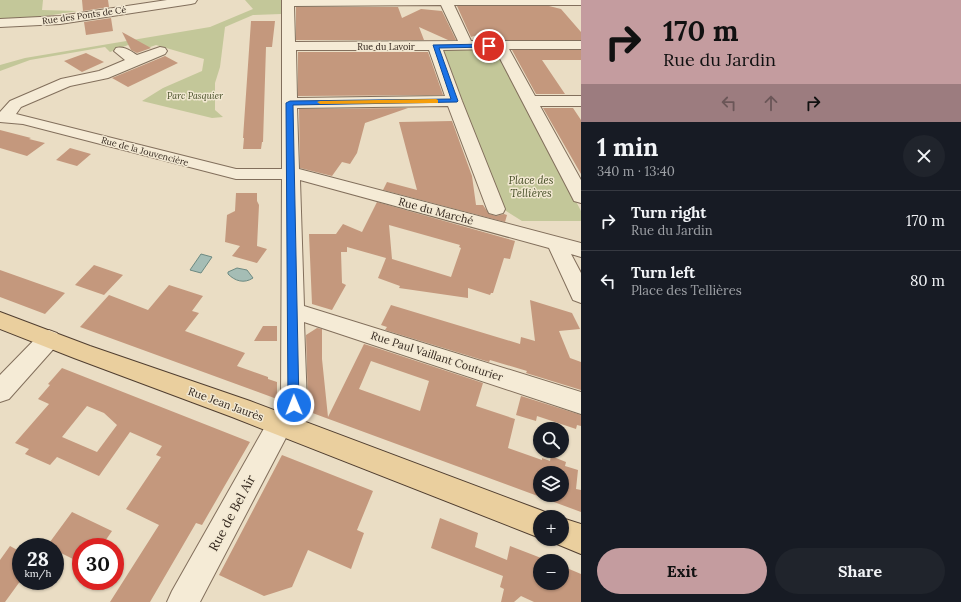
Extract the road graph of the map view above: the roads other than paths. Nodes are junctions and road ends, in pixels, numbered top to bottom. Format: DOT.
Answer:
graph roads {
  1 [pos="191,0"];
  2 [pos="288,1"];
  3 [pos="445,1"];
  4 [pos="581,1"];
  5 [pos="0,23"];
  6 [pos="581,45"];
  7 [pos="288,46"];
  8 [pos="435,46"];
  9 [pos="467,46"];
  10 [pos="500,46"];
  11 [pos="121,51"];
  12 [pos="160,51"];
  13 [pos="136,60"];
  14 [pos="454,101"];
  15 [pos="581,101"];
  16 [pos="530,102"];
  17 [pos="290,103"];
  18 [pos="3,117"];
  19 [pos="290,173"];
  20 [pos="575,174"];
  21 [pos="581,197"];
  22 [pos="496,209"];
  23 [pos="558,244"];
  24 [pos="581,250"];
  25 [pos="581,294"];
  26 [pos="293,313"];
  27 [pos="0,320"];
  28 [pos="50,339"];
  29 [pos="0,392"];
  30 [pos="581,403"];
  31 [pos="280,424"];
  32 [pos="533,521"];
  33 [pos="569,535"];
  34 [pos="581,540"];
  35 [pos="183,602"];
  1 -- 5 [label="street, Rue des Ponts de Cé"];
  2 -- 3 [label="street"];
  2 -- 7 [label="street, Rue de Bel Air"];
  3 -- 4 [label="street"];
  3 -- 9 [label="street"];
  6 -- 10 [label="street, Rue du Lavoir"];
  7 -- 8 [label="street, Rue du Lavoir"];
  7 -- 17 [label="street, Rue de Bel Air"];
  8 -- 9 [label="street, Rue du Lavoir"];
  8 -- 14 [label="street"];
  9 -- 10 [label="street, Rue du Lavoir"];
  10 -- 16 [label="street"];
  11 -- 13 [label="street"];
  12 -- 13 [label="street"];
  13 -- 18 [label="street"];
  14 -- 17 [label="street"];
  14 -- 22 [label="street"];
  15 -- 16 [label="street"];
  16 -- 20 [label="street"];
  17 -- 19 [label="street, Rue de Bel Air"];
  18 -- 19 [label="street, Rue de la Jouvencière"];
  19 -- 23 [label="street, Rue du Marché"];
  19 -- 26 [label="street, Rue de Bel Air"];
  20 -- 21 [label="street"];
  23 -- 24 [label="street, Rue du Marché"];
  23 -- 25 [label="street"];
  26 -- 30 [label="street, Rue Paul Vaillant Couturier"];
  26 -- 31 [label="street, Rue de Bel Air"];
  27 -- 28 [label="main road, Rue Jean Jaurès"];
  28 -- 29 [label="street"];
  28 -- 31 [label="main road, Rue Jean Jaurès"];
  31 -- 32 [label="main road, Rue Jean Jaurès"];
  31 -- 35 [label="street, Rue de Bel Air"];
  33 -- 34 [label="main road"];
}
